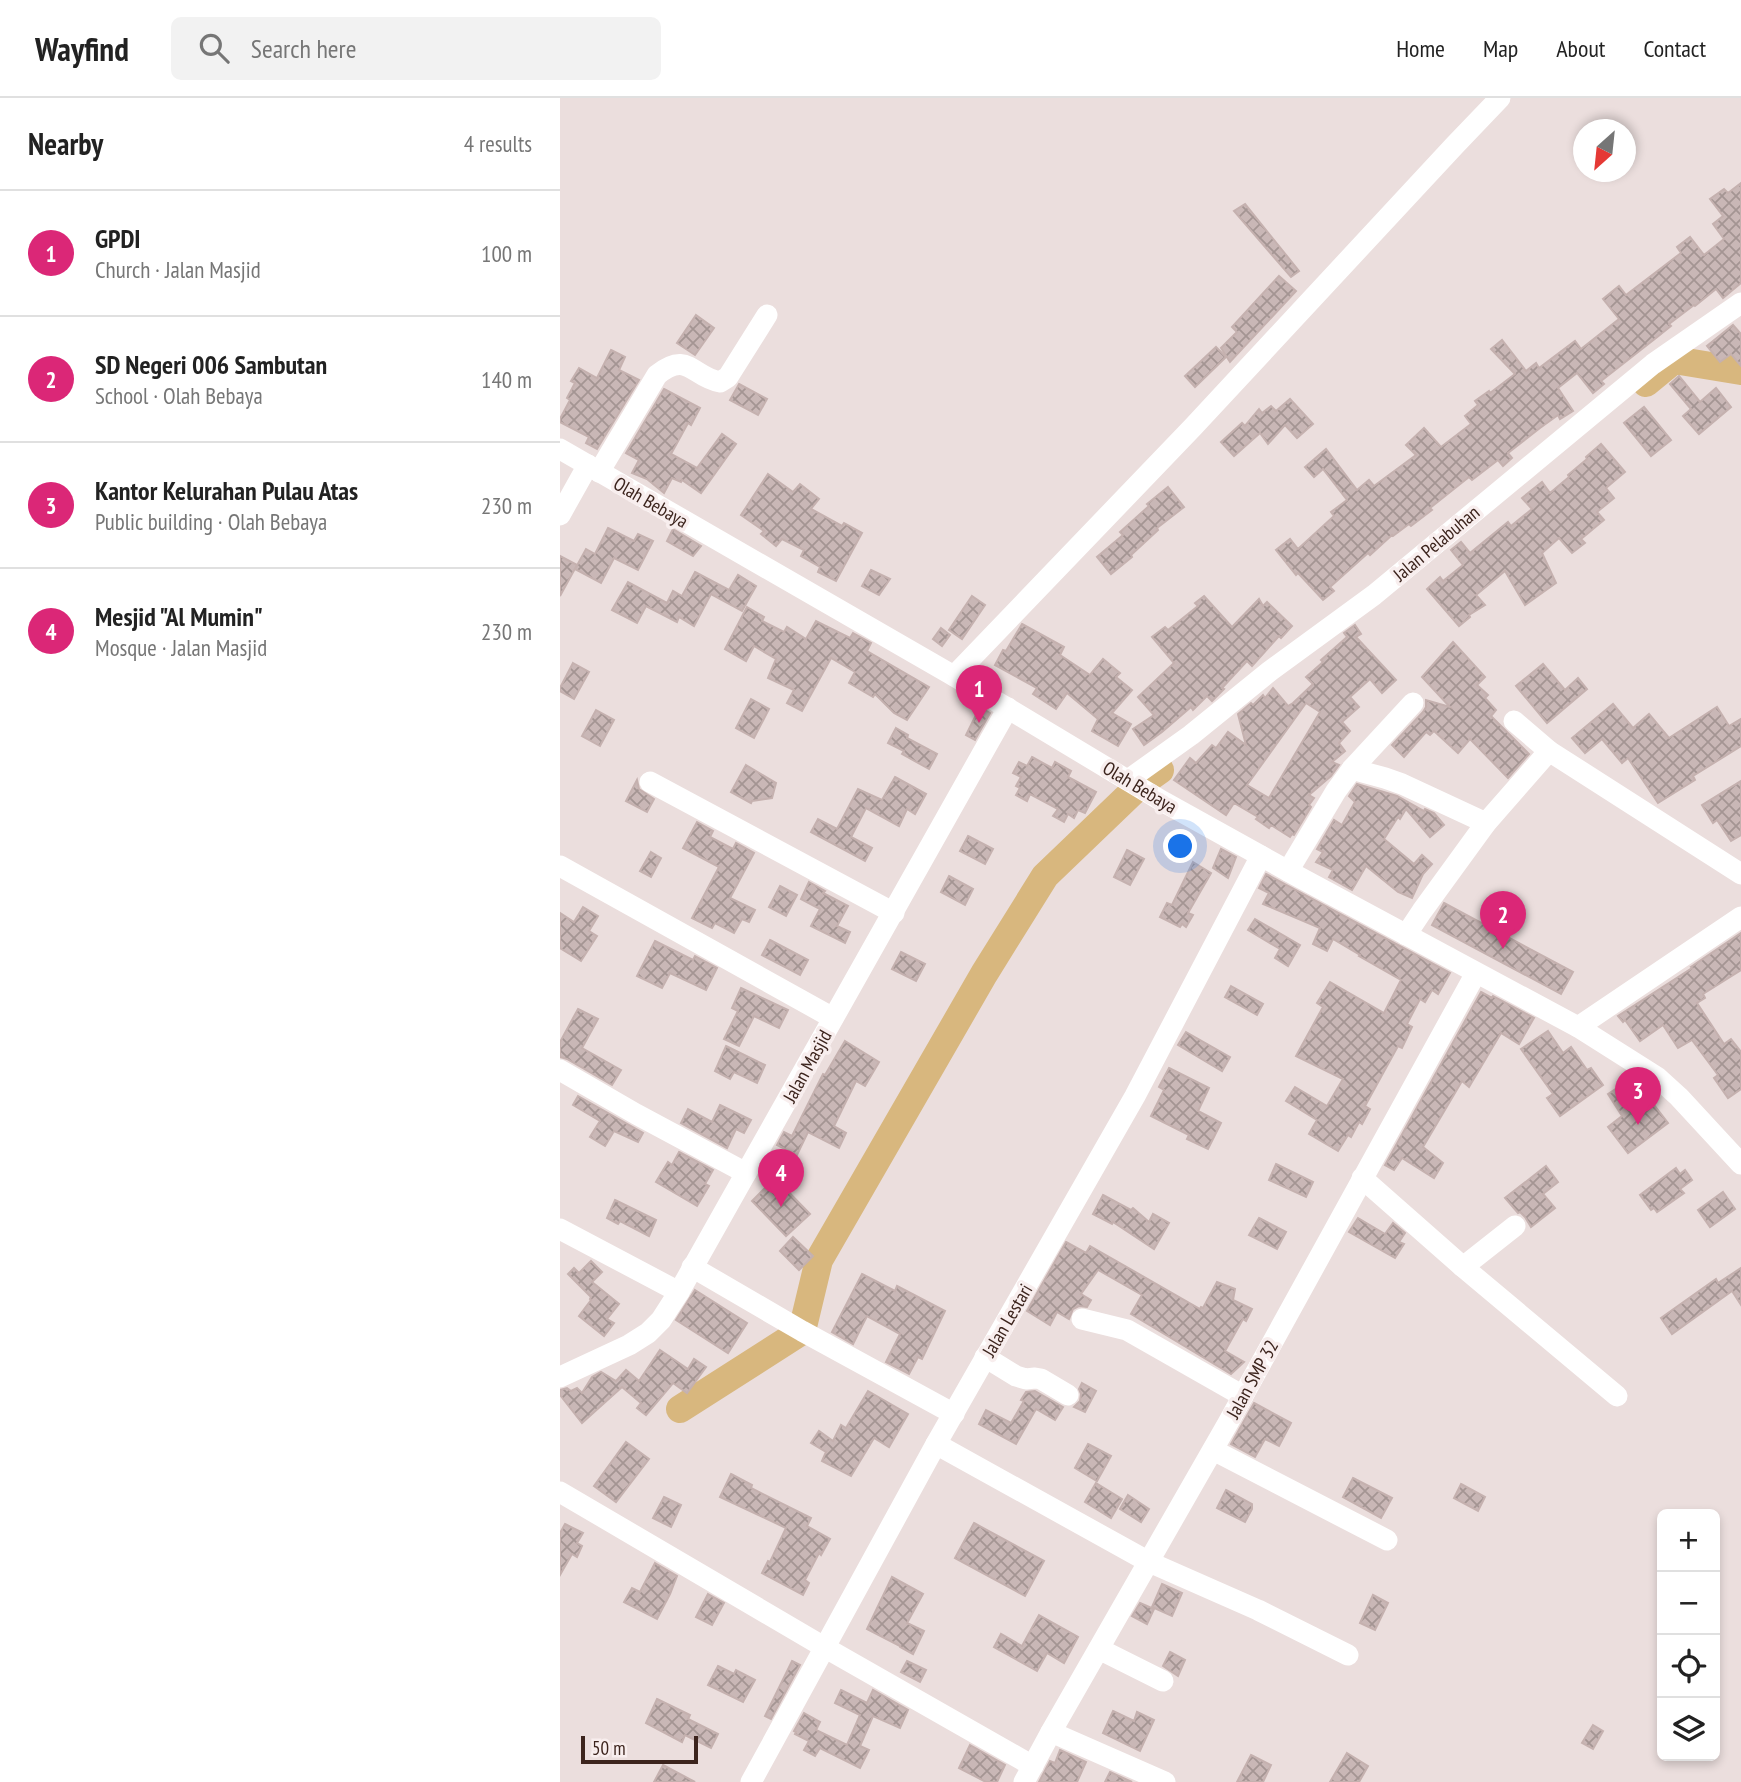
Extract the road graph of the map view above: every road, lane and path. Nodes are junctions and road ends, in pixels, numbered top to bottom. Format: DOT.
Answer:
graph roads {
  1 [pos="1500,98"];
  2 [pos="1741,303"];
  3 [pos="766,315"];
  4 [pos="560,449"];
  5 [pos="593,468"];
  6 [pos="560,515"];
  7 [pos="954,676"];
  8 [pos="1413,703"];
  9 [pos="1008,708"];
  10 [pos="1514,721"];
  11 [pos="1549,751"];
  12 [pos="1352,769"];
  13 [pos="650,782"];
  14 [pos="1131,782"];
  15 [pos="1486,823"];
  16 [pos="1261,856"];
  17 [pos="1737,865"];
  18 [pos="560,866"];
  19 [pos="1288,871"];
  20 [pos="894,913"];
  21 [pos="1741,916"];
  22 [pos="1406,935"];
  23 [pos="1476,973"];
  24 [pos="834,1018"];
  25 [pos="1578,1027"];
  26 [pos="560,1070"];
  27 [pos="1741,1164"];
  28 [pos="746,1173"];
  29 [pos="1362,1178"];
  30 [pos="1514,1226"];
  31 [pos="560,1229"];
  32 [pos="692,1267"];
  33 [pos="1463,1267"];
  34 [pos="679,1292"];
  35 [pos="1082,1319"];
  36 [pos="985,1357"];
  37 [pos="560,1377"];
  38 [pos="1068,1395"];
  39 [pos="1243,1396"];
  40 [pos="1617,1396"];
  41 [pos="954,1414"];
  42 [pos="936,1444"];
  43 [pos="1213,1450"];
  44 [pos="560,1492"];
  45 [pos="1387,1540"];
  46 [pos="1149,1562"];
  47 [pos="824,1647"];
  48 [pos="1099,1649"];
  49 [pos="1348,1655"];
  50 [pos="1163,1681"];
  51 [pos="1052,1731"];
  52 [pos="1029,1774"];
  53 [pos="751,1782"];
  54 [pos="1165,1782"];
  1 -- 7 [label="street"];
  2 -- 14 [label="street, Jalan Pelabuhan"];
  3 -- 5 [label="street"];
  4 -- 5 [label="street, Olah Bebaya"];
  5 -- 6 [label="street"];
  5 -- 7 [label="street, Olah Bebaya"];
  7 -- 9 [label="street, Olah Bebaya"];
  8 -- 12 [label="street"];
  9 -- 14 [label="street, Olah Bebaya"];
  9 -- 20 [label="street, Jalan Masjid"];
  10 -- 11 [label="street"];
  11 -- 15 [label="street"];
  11 -- 17 [label="street"];
  12 -- 15 [label="street"];
  12 -- 19 [label="street"];
  13 -- 20 [label="street"];
  14 -- 16 [label="street, Olah Bebaya"];
  15 -- 22 [label="street"];
  16 -- 19 [label="street, Olah Bebaya"];
  16 -- 36 [label="street, Jalan Lestari"];
  18 -- 24 [label="street"];
  19 -- 22 [label="street, Olah Bebaya"];
  20 -- 24 [label="street, Jalan Masjid"];
  21 -- 25 [label="street"];
  22 -- 23 [label="street, Olah Bebaya"];
  23 -- 25 [label="street, Olah Bebaya"];
  23 -- 29 [label="street, Jalan SMP 32"];
  24 -- 28 [label="street, Jalan Masjid"];
  25 -- 27 [label="street, Olah Bebaya"];
  26 -- 28 [label="street"];
  28 -- 32 [label="street, Jalan Masjid"];
  29 -- 33 [label="street"];
  29 -- 39 [label="street, Jalan SMP 32"];
  30 -- 33 [label="street"];
  31 -- 34 [label="street"];
  32 -- 34 [label="street, Jalan Masjid"];
  32 -- 41 [label="street"];
  33 -- 40 [label="street"];
  34 -- 37 [label="street, Jalan Masjid"];
  35 -- 39 [label="street"];
  36 -- 38 [label="street"];
  36 -- 41 [label="street, Jalan Lestari"];
  39 -- 43 [label="street, Jalan SMP 32"];
  41 -- 42 [label="street, Jalan Lestari"];
  42 -- 46 [label="street"];
  42 -- 47 [label="street, Jalan Lestari"];
  43 -- 45 [label="street"];
  43 -- 46 [label="street, Jalan SMP 32"];
  44 -- 47 [label="street"];
  46 -- 48 [label="street, Jalan SMP 32"];
  46 -- 49 [label="street"];
  47 -- 52 [label="street"];
  47 -- 53 [label="street, Jalan Lestari"];
  48 -- 50 [label="street"];
  48 -- 51 [label="street, Jalan SMP 32"];
  51 -- 52 [label="street, Jalan SMP 32"];
  51 -- 54 [label="street"];
}
